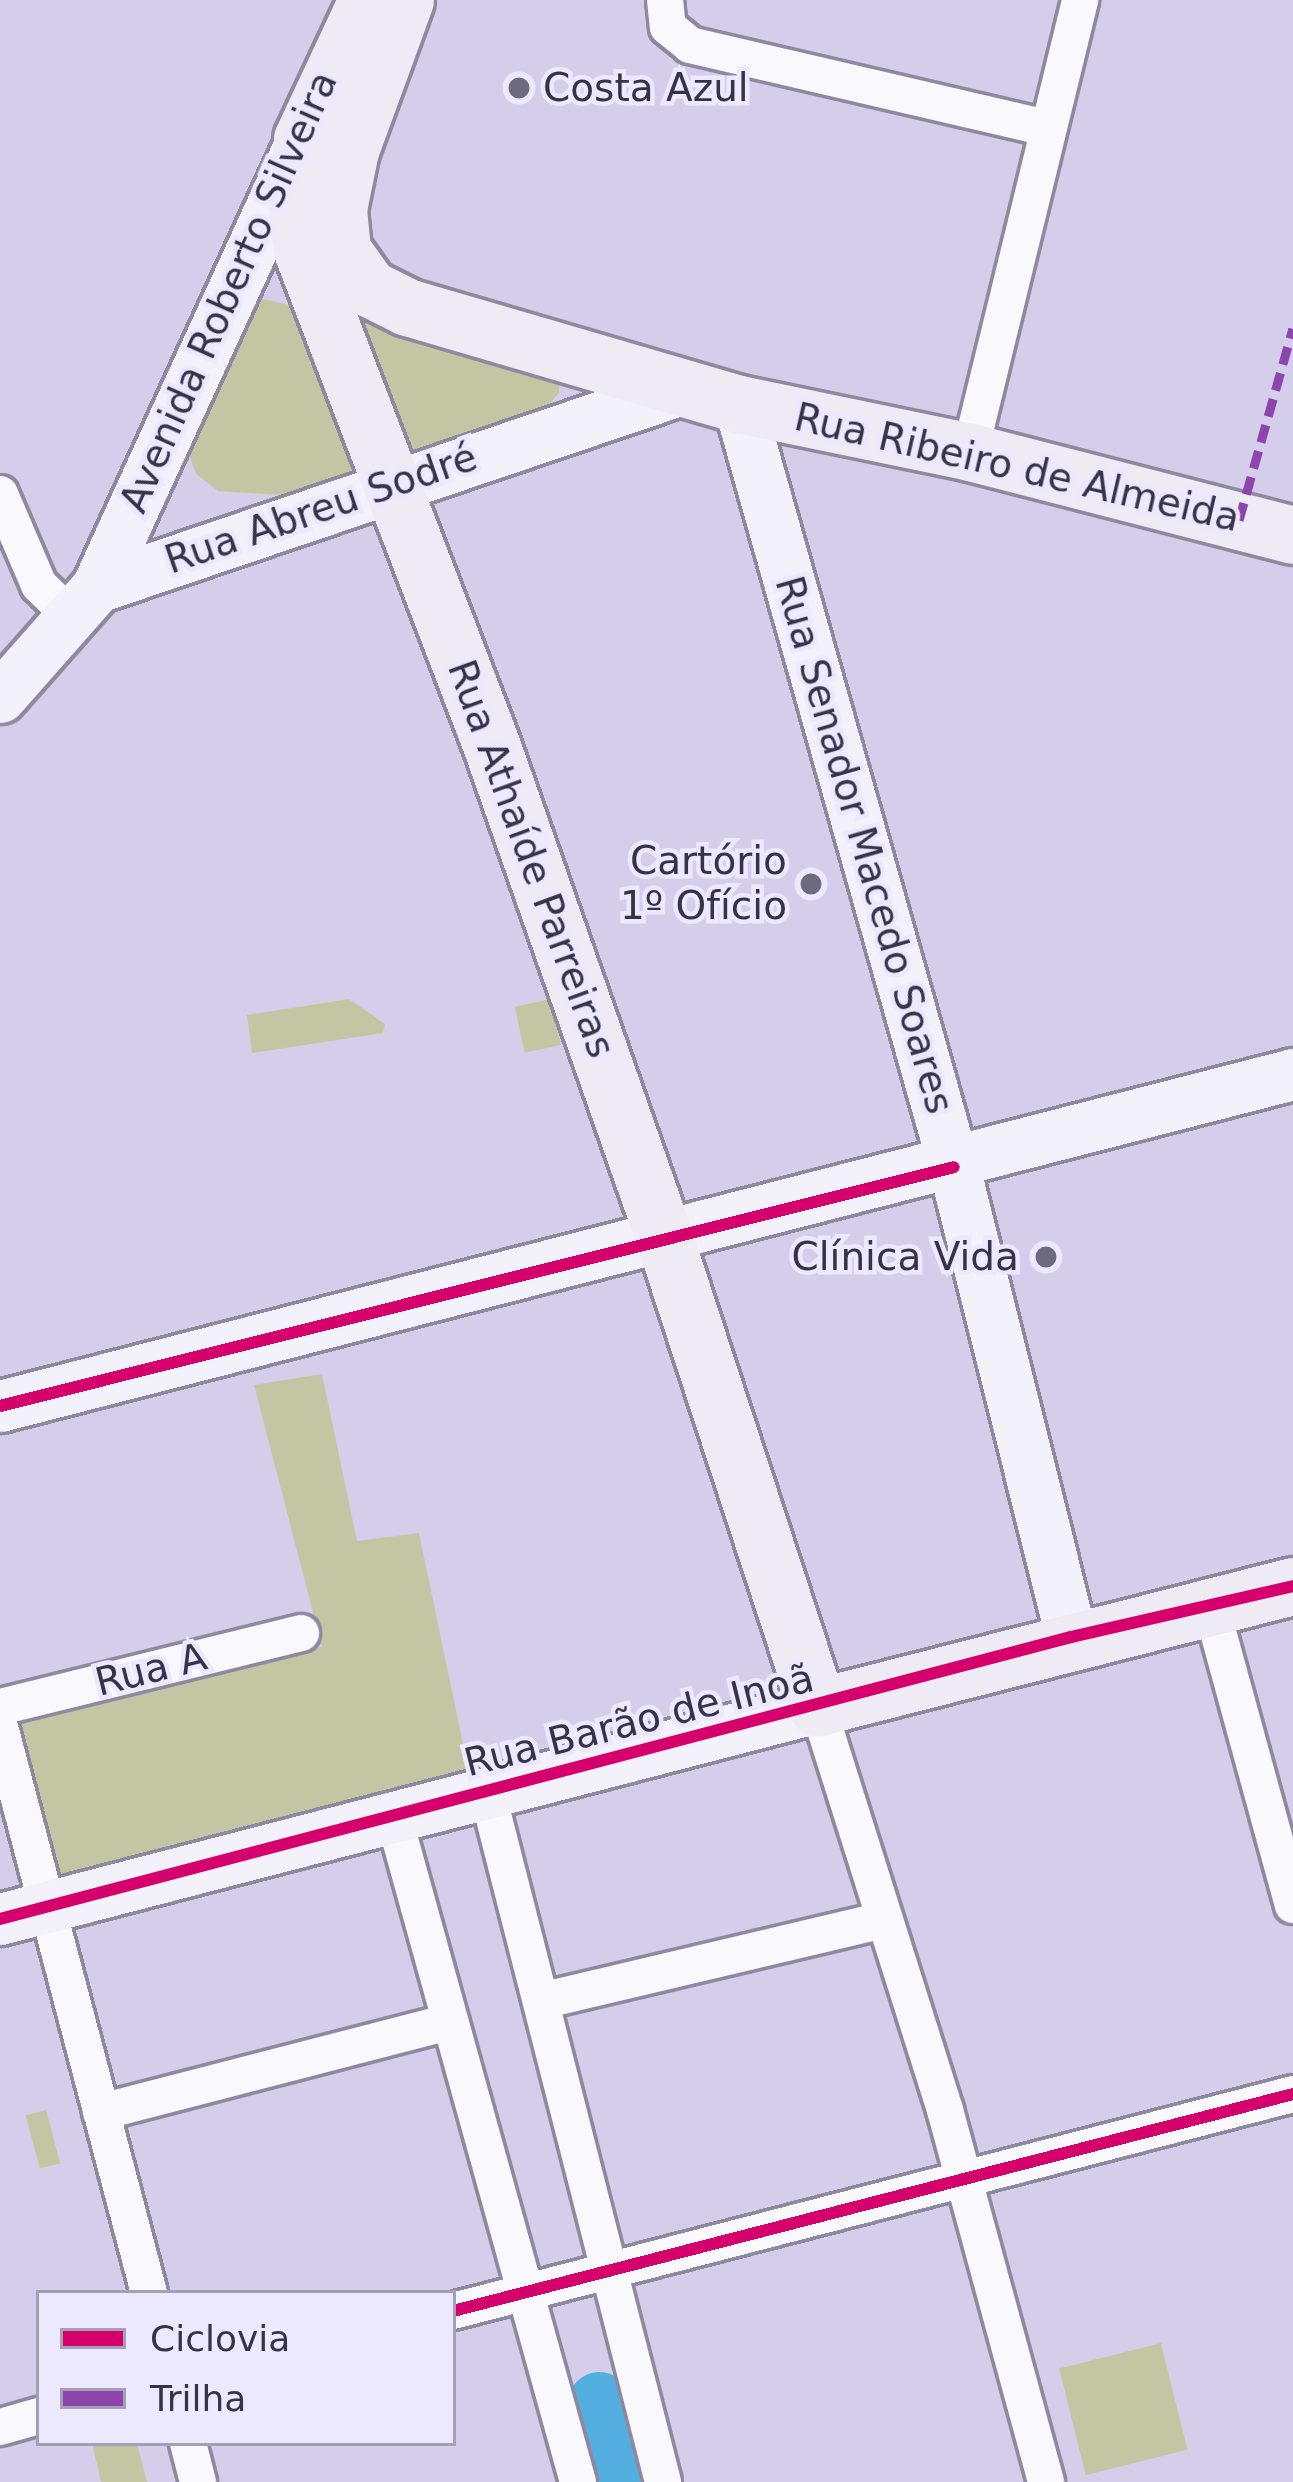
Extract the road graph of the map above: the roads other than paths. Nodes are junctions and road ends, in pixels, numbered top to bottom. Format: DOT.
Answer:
graph roads {
  1 [pos="405,0"];
  2 [pos="1080,0"];
  3 [pos="353,13"];
  4 [pos="666,13"];
  5 [pos="1046,128"];
  6 [pos="302,139"];
  7 [pos="685,388"];
  8 [pos="739,404"];
  9 [pos="970,452"];
  10 [pos="395,483"];
  11 [pos="0,494"];
  12 [pos="1293,536"];
  13 [pos="85,602"];
  14 [pos="0,697"];
  15 [pos="1293,1074"];
  16 [pos="954,1167"];
  17 [pos="664,1237"];
  18 [pos="0,1406"];
  19 [pos="1293,1586"];
  20 [pos="1211,1606"];
  21 [pos="302,1633"];
  22 [pos="1071,1636"];
  23 [pos="0,1707"];
  24 [pos="818,1707"];
  25 [pos="0,1727"];
  26 [pos="488,1791"];
  27 [pos="393,1814"];
  28 [pos="1293,1905"];
  29 [pos="24,1913"];
  30 [pos="883,1920"];
  31 [pos="541,2001"];
  32 [pos="449,2022"];
  33 [pos="1293,2094"];
  34 [pos="101,2112"];
  35 [pos="964,2174"];
  36 [pos="607,2270"];
  37 [pos="148,2290"];
  38 [pos="528,2292"];
  39 [pos="456,2310"];
  40 [pos="36,2417"];
  41 [pos="0,2427"];
  42 [pos="189,2446"];
  43 [pos="198,2482"];
  44 [pos="578,2482"];
  45 [pos="663,2482"];
  46 [pos="1046,2482"];
  1 -- 7 [label="main road, Avenida Roberto Silveira"];
  2 -- 5 [label="street"];
  3 -- 6 [label="main road, Avenida Roberto Silveira"];
  4 -- 5 [label="street"];
  5 -- 9 [label="street"];
  6 -- 10 [label="main road, Rua Athaíde Parreiras"];
  6 -- 13 [label="main road, Avenida Roberto Silveira"];
  7 -- 8 [label="main road, Rua Ribeiro de Almeida"];
  7 -- 10 [label="main road, Rua Abreu Sodré"];
  8 -- 9 [label="main road, Rua Ribeiro de Almeida"];
  8 -- 16 [label="main road, Rua Senador Macedo Soares"];
  9 -- 12 [label="main road, Rua Ribeiro de Almeida"];
  10 -- 13 [label="main road, Rua Abreu Sodré"];
  10 -- 17 [label="main road, Rua Athaíde Parreiras"];
  11 -- 13 [label="street"];
  13 -- 14 [label="main road, Rua Abreu Sodré"];
  15 -- 16 [label="main road"];
  16 -- 17 [label="main road"];
  16 -- 22 [label="main road, Rua Senador Macedo Soares"];
  17 -- 18 [label="main road"];
  17 -- 24 [label="main road, Rua Athaíde Parreiras"];
  19 -- 20 [label="main road, Rua Barão de Inoã"];
  20 -- 22 [label="main road, Rua Barão de Inoã"];
  20 -- 28 [label="street"];
  21 -- 23 [label="street, Rua A"];
  22 -- 24 [label="main road, Rua Barão de Inoã"];
  24 -- 26 [label="main road, Rua Barão de Inoã"];
  24 -- 30 [label="street"];
  25 -- 29 [label="street"];
  26 -- 27 [label="main road, Rua Barão de Inoã"];
  26 -- 31 [label="street"];
  27 -- 29 [label="main road, Rua Barão de Inoã"];
  27 -- 32 [label="street"];
  29 -- 34 [label="street"];
  30 -- 31 [label="street"];
  30 -- 35 [label="street"];
  31 -- 36 [label="street"];
  32 -- 34 [label="street"];
  32 -- 38 [label="street"];
  33 -- 35 [label="street"];
  34 -- 37 [label="street"];
  35 -- 36 [label="street"];
  35 -- 46 [label="street"];
  36 -- 38 [label="street"];
  36 -- 45 [label="street"];
  38 -- 39 [label="street"];
  38 -- 44 [label="street"];
  40 -- 41 [label="street"];
  42 -- 43 [label="street"];
}
